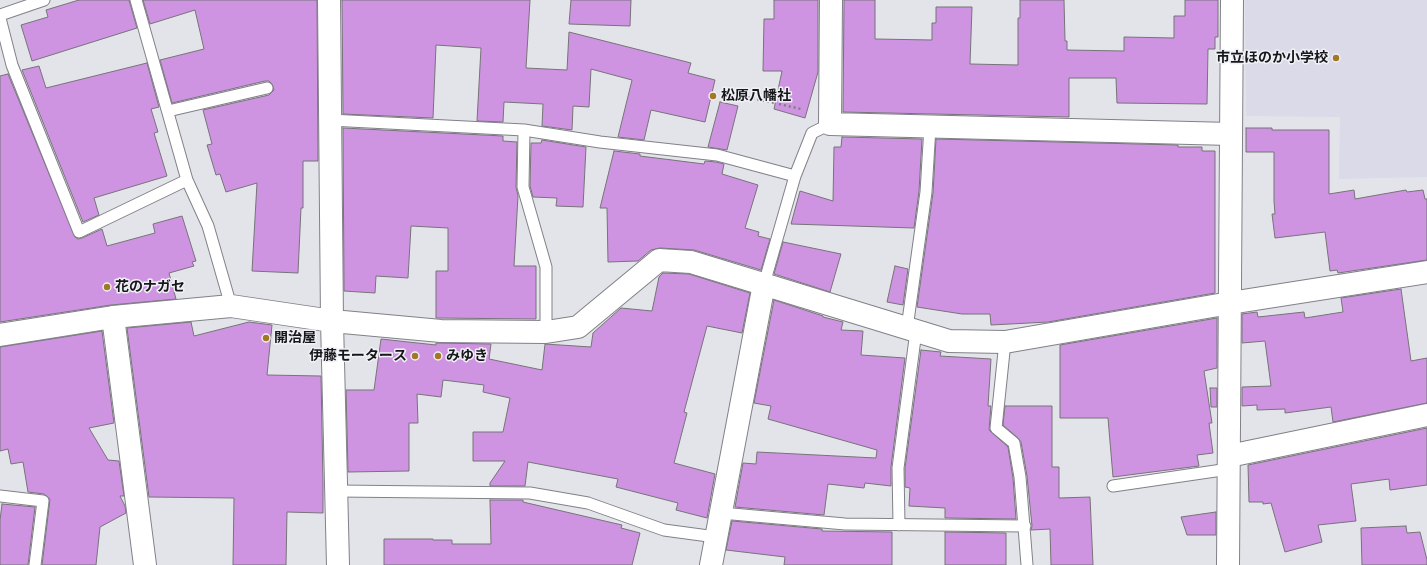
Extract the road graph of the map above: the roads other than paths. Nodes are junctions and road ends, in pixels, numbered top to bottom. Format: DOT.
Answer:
graph roads {
  1 [pos="44,0"];
  2 [pos="136,0"];
  3 [pos="329,0"];
  4 [pos="831,0"];
  5 [pos="1232,0"];
  6 [pos="0,17"];
  7 [pos="267,88"];
  8 [pos="168,111"];
  9 [pos="330,120"];
  10 [pos="830,124"];
  11 [pos="930,127"];
  12 [pos="524,130"];
  13 [pos="1231,134"];
  14 [pos="795,176"];
  15 [pos="187,180"];
  16 [pos="1427,272"];
  17 [pos="764,284"];
  18 [pos="1230,303"];
  19 [pos="231,306"];
  20 [pos="113,317"];
  21 [pos="332,321"];
  22 [pos="911,329"];
  23 [pos="546,332"];
  24 [pos="0,335"];
  25 [pos="1005,342"];
  26 [pos="1427,415"];
  27 [pos="1229,463"];
  28 [pos="1113,486"];
  29 [pos="337,491"];
  30 [pos="0,496"];
  31 [pos="721,512"];
  32 [pos="899,525"];
  33 [pos="1025,526"];
  34 [pos="716,537"];
  35 [pos="35,565"];
  36 [pos="146,565"];
  37 [pos="338,565"];
  38 [pos="711,565"];
  39 [pos="1028,565"];
  40 [pos="1228,565"];
  1 -- 6 [label="lane"];
  2 -- 8 [label="lane"];
  3 -- 9 [label="street"];
  4 -- 10 [label="street"];
  5 -- 13 [label="street"];
  6 -- 15 [label="lane"];
  7 -- 8 [label="lane"];
  8 -- 15 [label="lane"];
  9 -- 12 [label="lane"];
  9 -- 21 [label="street"];
  10 -- 11 [label="street"];
  10 -- 14 [label="lane"];
  11 -- 13 [label="street"];
  11 -- 22 [label="lane"];
  12 -- 14 [label="lane"];
  12 -- 23 [label="lane"];
  13 -- 18 [label="street"];
  14 -- 17 [label="lane"];
  15 -- 19 [label="lane"];
  16 -- 18 [label="street"];
  17 -- 22 [label="street"];
  17 -- 23 [label="street"];
  17 -- 31 [label="street"];
  18 -- 25 [label="street"];
  18 -- 27 [label="street"];
  19 -- 20 [label="street"];
  19 -- 21 [label="street"];
  20 -- 24 [label="street"];
  20 -- 36 [label="street"];
  21 -- 23 [label="street"];
  21 -- 29 [label="street"];
  22 -- 25 [label="street"];
  22 -- 32 [label="lane"];
  25 -- 33 [label="lane"];
  26 -- 27 [label="street"];
  27 -- 28 [label="lane"];
  27 -- 40 [label="street"];
  29 -- 34 [label="lane"];
  29 -- 37 [label="street"];
  30 -- 35 [label="lane"];
  31 -- 32 [label="lane"];
  31 -- 34 [label="street"];
  32 -- 33 [label="lane"];
  33 -- 39 [label="lane"];
  34 -- 38 [label="street"];
}
